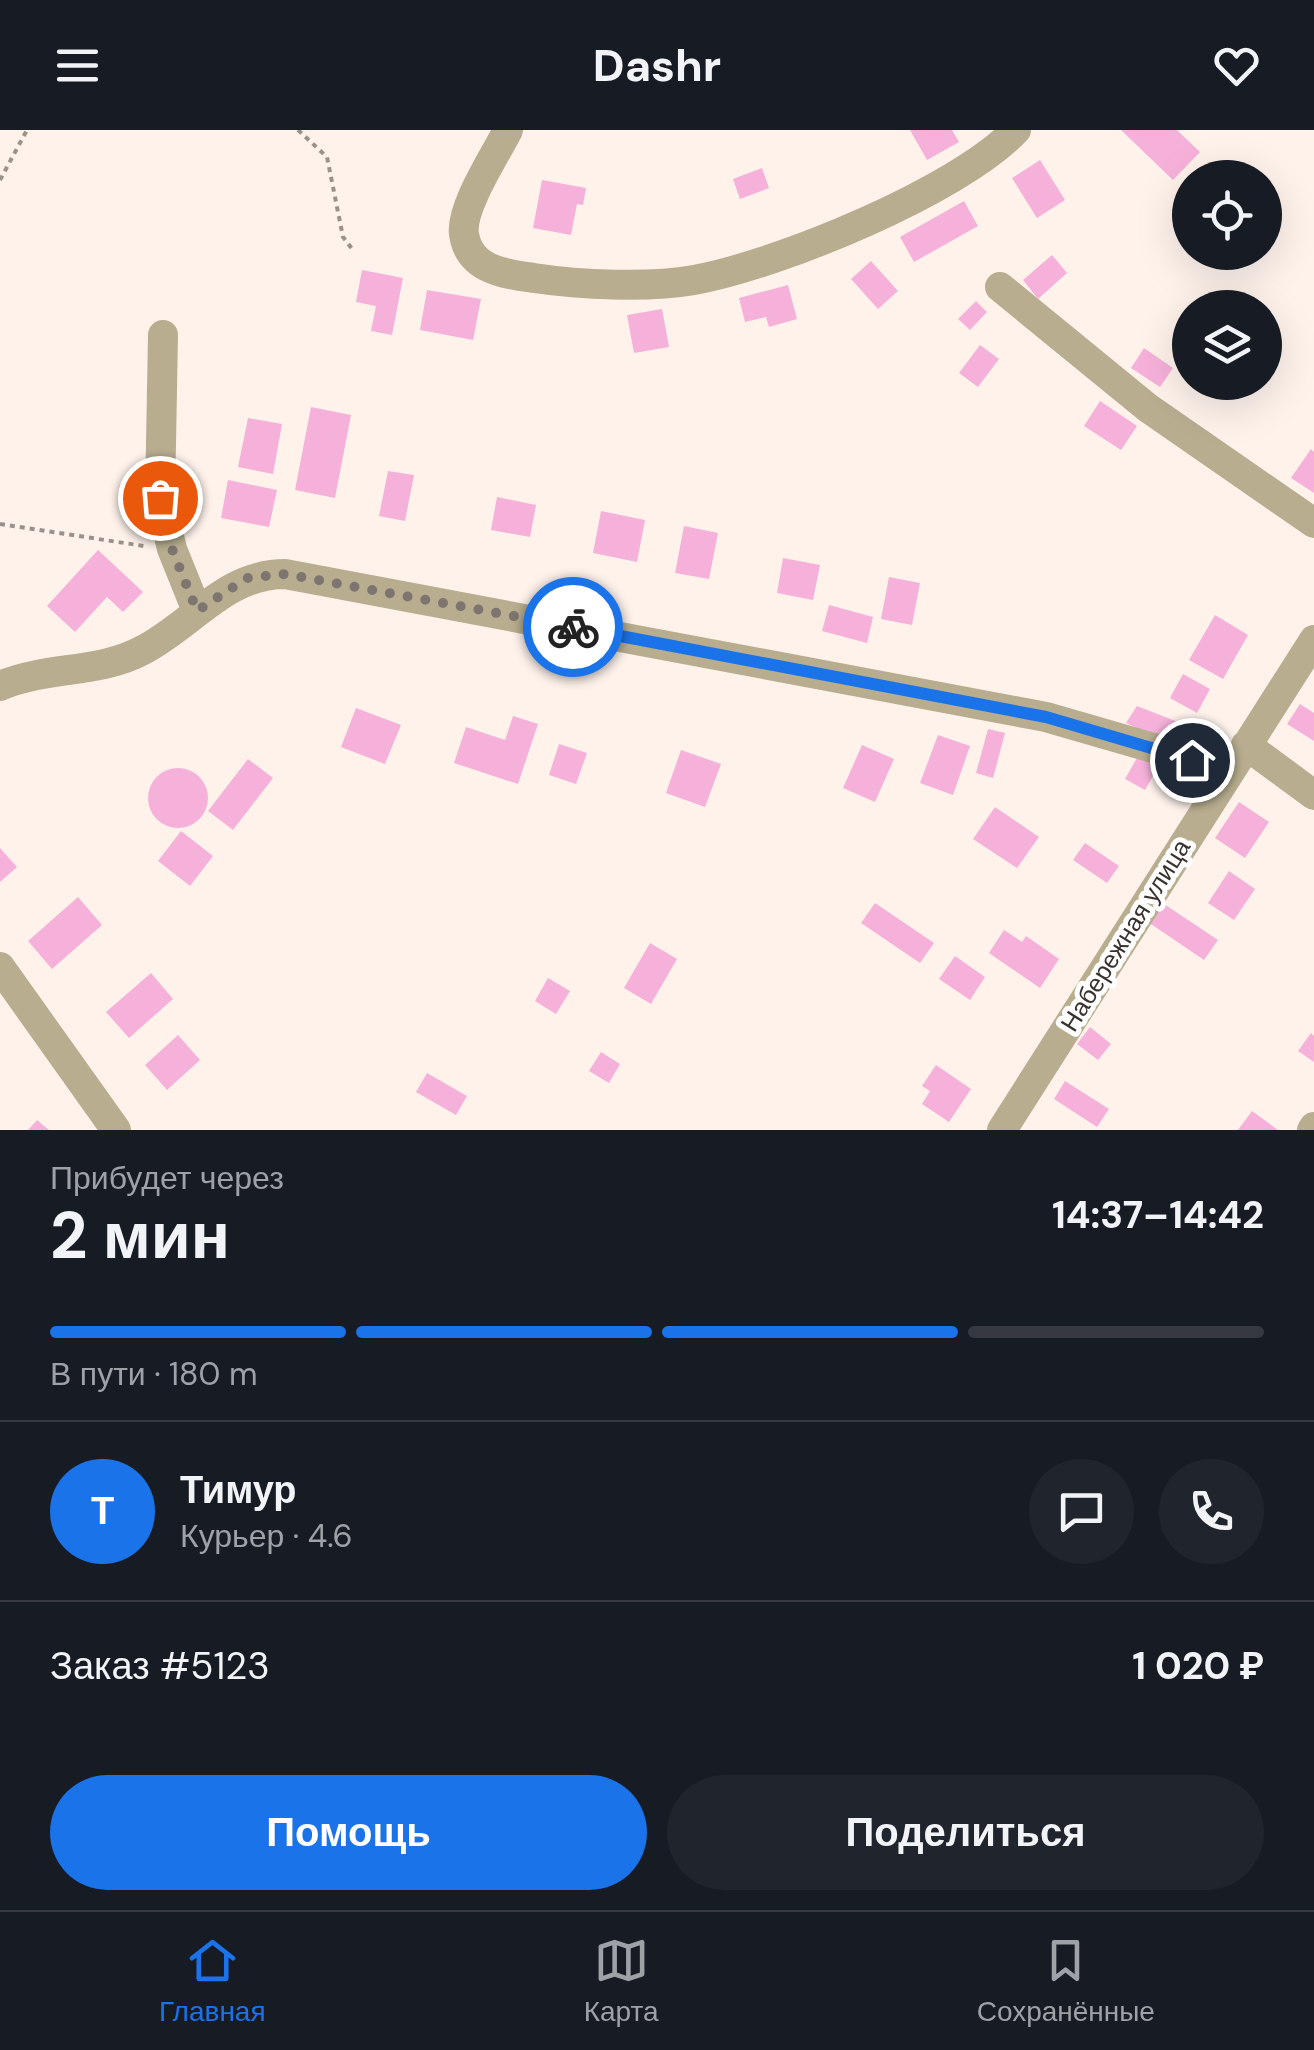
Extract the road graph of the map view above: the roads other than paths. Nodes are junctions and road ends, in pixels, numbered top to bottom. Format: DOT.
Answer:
graph roads {
  1 [pos="508,130"];
  2 [pos="1016,130"];
  3 [pos="1000,287"];
  4 [pos="163,335"];
  5 [pos="1314,523"];
  6 [pos="197,611"];
  7 [pos="1314,640"];
  8 [pos="0,686"];
  9 [pos="1237,758"];
  10 [pos="1314,795"];
  11 [pos="0,967"];
  12 [pos="116,1130"];
  13 [pos="1002,1130"];
  1 -- 2 [label="street"];
  3 -- 5 [label="street"];
  4 -- 6 [label="street"];
  6 -- 8 [label="street"];
  6 -- 9 [label="street"];
  7 -- 9 [label="street, Набережная улица"];
  9 -- 10 [label="street"];
  9 -- 13 [label="street, Набережная улица"];
  11 -- 12 [label="street"];
}
